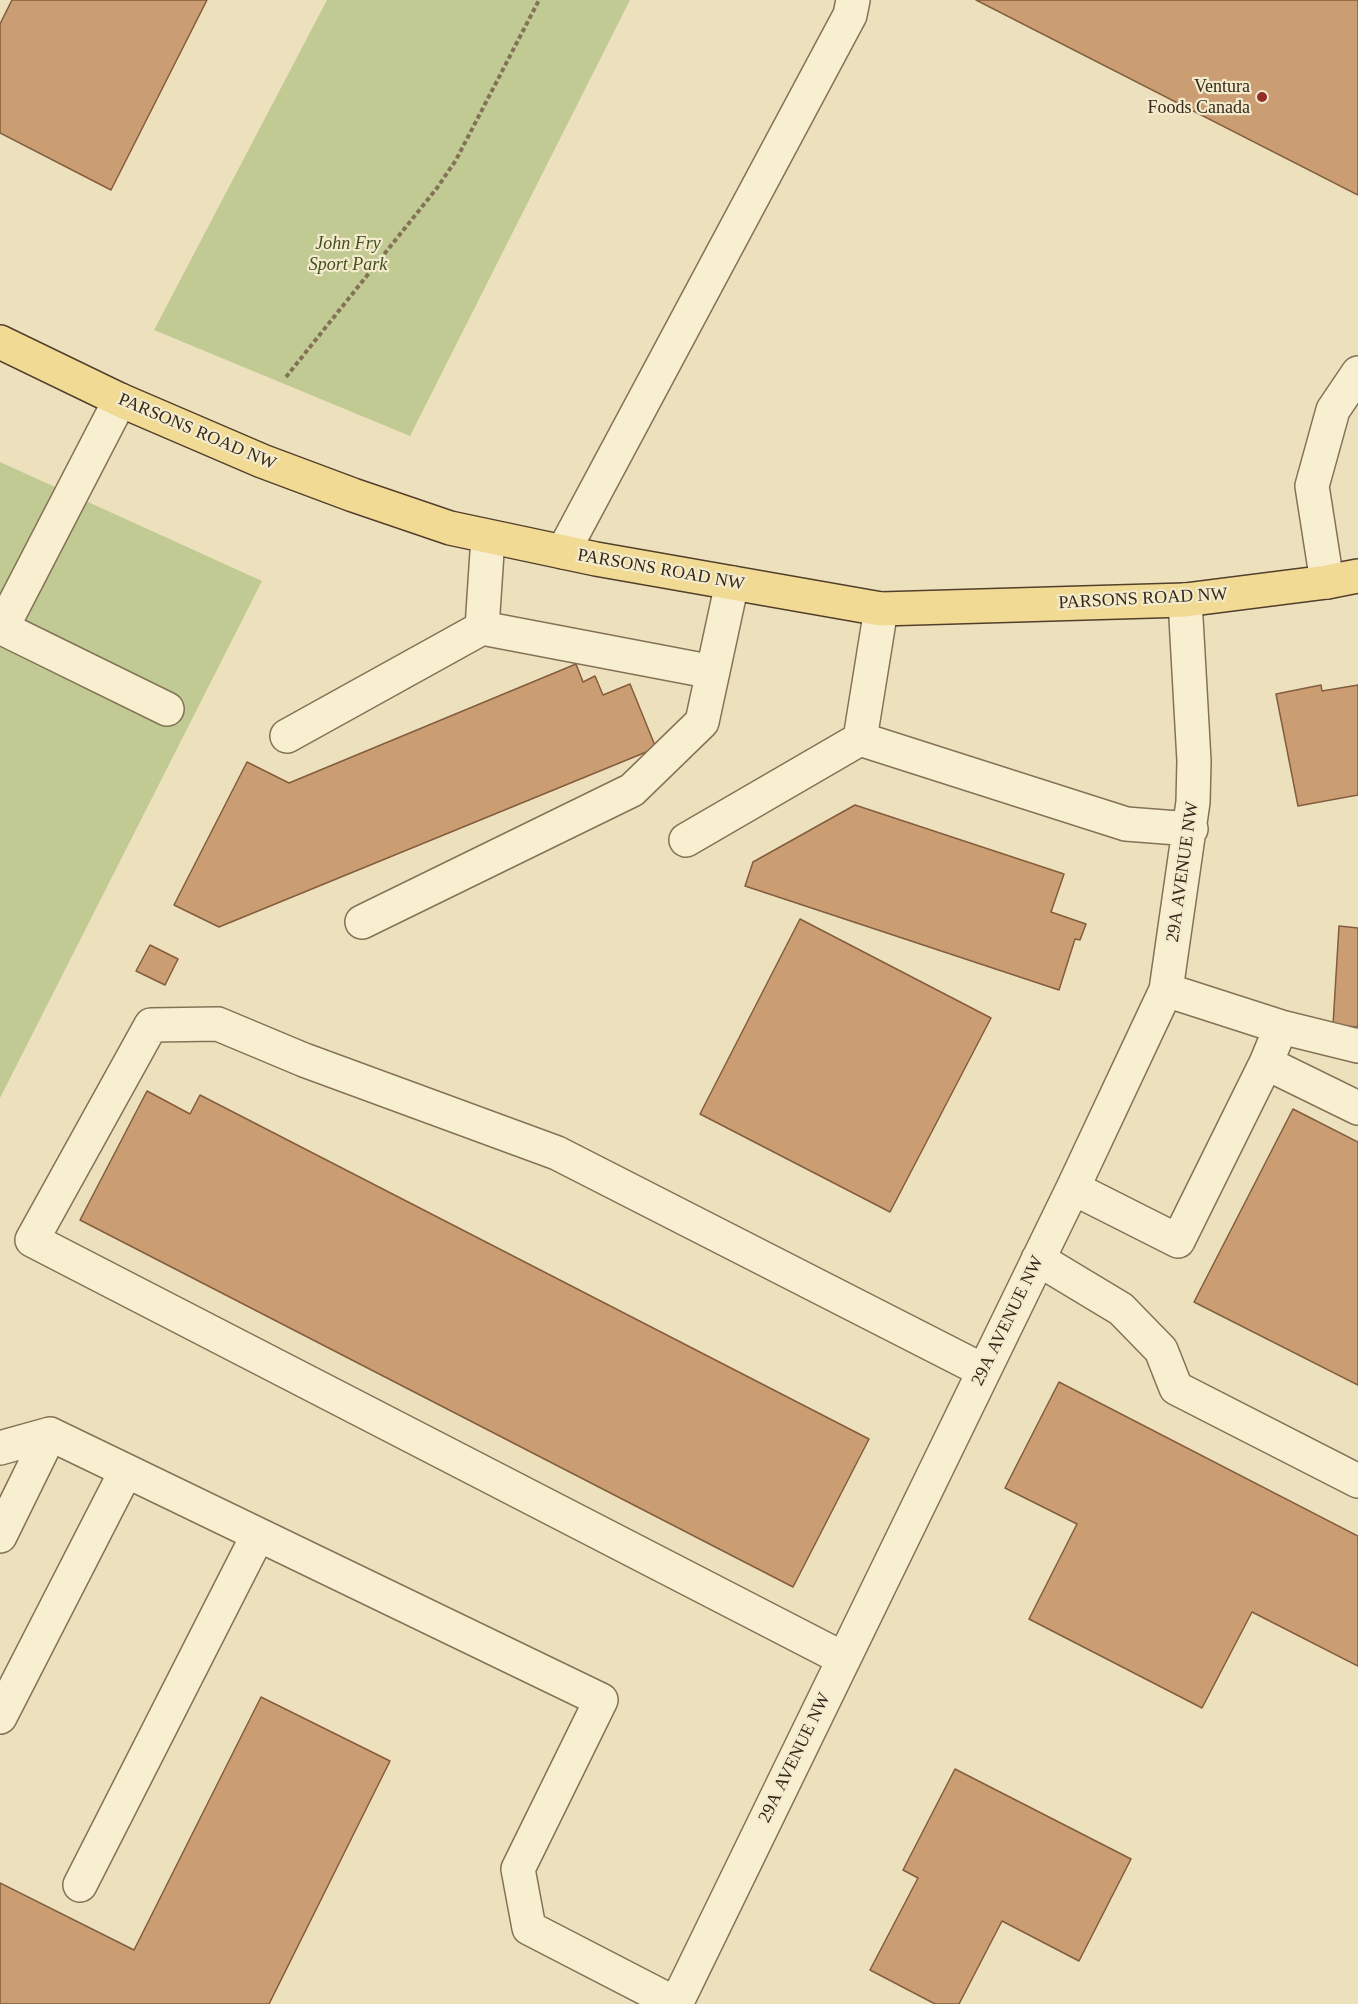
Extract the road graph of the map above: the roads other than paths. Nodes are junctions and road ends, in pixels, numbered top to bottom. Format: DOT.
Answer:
graph roads {
  1 [pos="853,0"];
  2 [pos="0,342"];
  3 [pos="1358,374"];
  4 [pos="120,400"];
  5 [pos="1346,406"];
  6 [pos="488,537"];
  7 [pos="563,552"];
  8 [pos="1343,579"];
  9 [pos="732,582"];
  10 [pos="1185,600"];
  11 [pos="881,609"];
  12 [pos="482,628"];
  13 [pos="713,672"];
  14 [pos="167,709"];
  15 [pos="287,736"];
  16 [pos="860,738"];
  17 [pos="1191,829"];
  18 [pos="686,840"];
  19 [pos="362,922"];
  20 [pos="1166,990"];
  21 [pos="1281,1027"];
  22 [pos="1358,1046"];
  23 [pos="1266,1063"];
  24 [pos="1358,1108"];
  25 [pos="1073,1188"];
  26 [pos="1038,1259"];
  27 [pos="984,1371"];
  28 [pos="50,1434"];
  29 [pos="0,1448"];
  30 [pos="126,1471"];
  31 [pos="1358,1481"];
  32 [pos="258,1535"];
  33 [pos="0,1536"];
  34 [pos="844,1659"];
  35 [pos="0,1717"];
  36 [pos="80,1885"];
  37 [pos="676,2004"];
  1 -- 7 [label="street"];
  2 -- 4 [label="main road, PARSONS ROAD NW"];
  3 -- 5 [label="street"];
  4 -- 6 [label="main road, PARSONS ROAD NW"];
  4 -- 14 [label="street"];
  5 -- 8 [label="street"];
  6 -- 7 [label="main road, PARSONS ROAD NW"];
  6 -- 12 [label="street"];
  7 -- 9 [label="main road, PARSONS ROAD NW"];
  8 -- 10 [label="main road, PARSONS ROAD NW"];
  9 -- 11 [label="main road, PARSONS ROAD NW"];
  9 -- 13 [label="street"];
  10 -- 11 [label="main road, PARSONS ROAD NW"];
  10 -- 17 [label="street, 29A AVENUE NW"];
  11 -- 16 [label="street"];
  12 -- 13 [label="street"];
  12 -- 15 [label="street"];
  13 -- 19 [label="street"];
  16 -- 17 [label="street"];
  16 -- 18 [label="street"];
  17 -- 20 [label="street, 29A AVENUE NW"];
  20 -- 21 [label="street"];
  20 -- 25 [label="street, 29A AVENUE NW"];
  21 -- 22 [label="street"];
  21 -- 23 [label="street"];
  23 -- 24 [label="street"];
  23 -- 25 [label="street"];
  25 -- 26 [label="street, 29A AVENUE NW"];
  26 -- 27 [label="street, 29A AVENUE NW"];
  26 -- 31 [label="street"];
  27 -- 34 [label="street, 29A AVENUE NW"];
  27 -- 34 [label="street"];
  28 -- 29 [label="street"];
  28 -- 30 [label="street"];
  28 -- 33 [label="street"];
  30 -- 32 [label="street"];
  30 -- 35 [label="street"];
  32 -- 36 [label="street"];
  32 -- 37 [label="street"];
  34 -- 37 [label="street, 29A AVENUE NW"];
}
